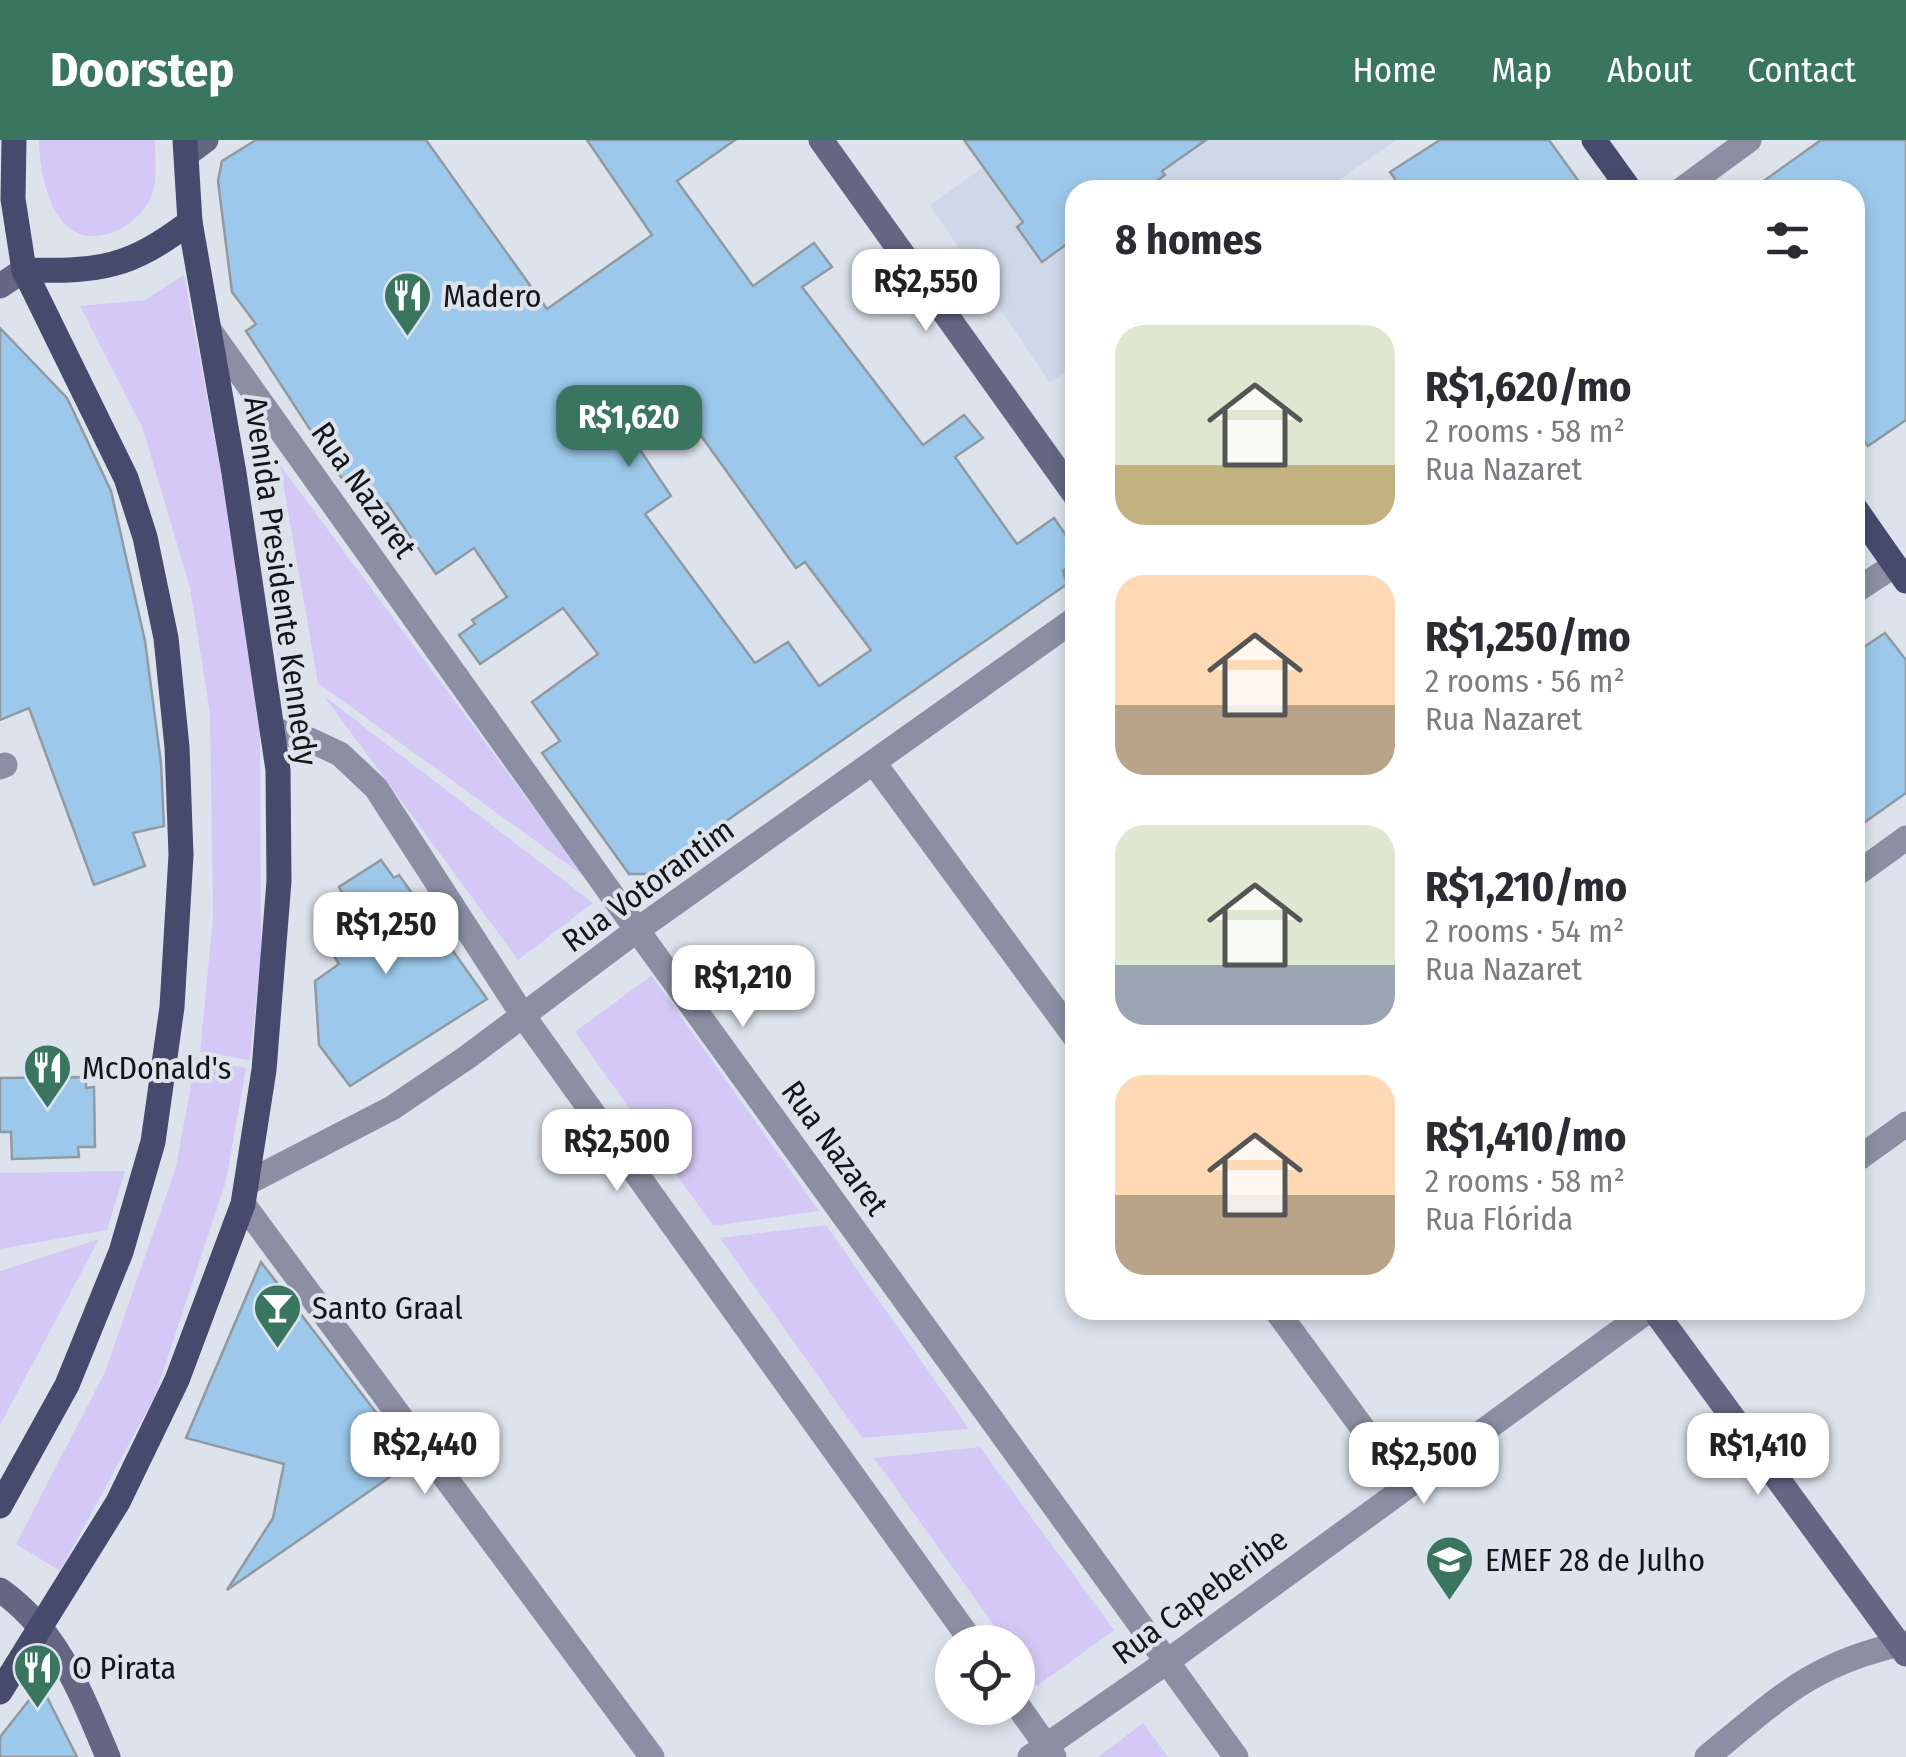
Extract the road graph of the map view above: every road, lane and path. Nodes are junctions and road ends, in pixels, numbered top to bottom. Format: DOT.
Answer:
graph roads {
  1 [pos="14,140"];
  2 [pos="821,140"];
  3 [pos="1594,140"];
  4 [pos="1749,140"];
  5 [pos="193,145"];
  6 [pos="1623,180"];
  7 [pos="1695,180"];
  8 [pos="190,222"];
  9 [pos="12,266"];
  10 [pos="0,286"];
  11 [pos="210,331"];
  12 [pos="1065,481"];
  13 [pos="1865,522"];
  14 [pos="1900,572"];
  15 [pos="1865,587"];
  16 [pos="1065,625"];
  17 [pos="275,730"];
  18 [pos="874,763"];
  19 [pos="1906,838"];
  20 [pos="1865,868"];
  21 [pos="637,930"];
  22 [pos="524,1017"];
  23 [pos="1065,1023"];
  24 [pos="1906,1124"];
  25 [pos="1865,1154"];
  26 [pos="245,1194"];
  27 [pos="1283,1320"];
  28 [pos="1637,1320"];
  29 [pos="1659,1320"];
  30 [pos="1405,1486"];
  31 [pos="0,1506"];
  32 [pos="0,1590"];
  33 [pos="960,1625"];
  34 [pos="43,1626"];
  35 [pos="1904,1647"];
  36 [pos="1168,1661"];
  37 [pos="0,1692"];
  38 [pos="1028,1725"];
  39 [pos="1043,1753"];
  40 [pos="108,1757"];
  41 [pos="652,1757"];
  42 [pos="1236,1757"];
  43 [pos="1708,1757"];
  1 -- 9 [label="main road"];
  2 -- 12 [label="street"];
  3 -- 6 [label="main road"];
  4 -- 7 [label="street"];
  5 -- 8 [label="main road, Avenida Presidente Kennedy"];
  8 -- 9 [label="main road"];
  8 -- 11 [label="main road, Avenida Presidente Kennedy"];
  9 -- 10 [label="street"];
  9 -- 31 [label="main road"];
  11 -- 17 [label="main road, Avenida Presidente Kennedy"];
  11 -- 21 [label="street, Rua Nazaret"];
  13 -- 14 [label="main road"];
  14 -- 15 [label="street"];
  16 -- 18 [label="street, Rua Votorantim"];
  17 -- 22 [label="street"];
  17 -- 26 [label="main road, Avenida Presidente Kennedy"];
  18 -- 21 [label="street, Rua Votorantim"];
  18 -- 23 [label="street"];
  19 -- 20 [label="street"];
  21 -- 22 [label="street, Rua Votorantim"];
  21 -- 36 [label="street, Rua Nazaret"];
  22 -- 26 [label="street, Rua Votorantim"];
  22 -- 33 [label="street"];
  24 -- 25 [label="street"];
  26 -- 34 [label="main road, Avenida Presidente Kennedy"];
  26 -- 41 [label="street"];
  27 -- 30 [label="street"];
  28 -- 30 [label="street, Rua Capeberibe"];
  29 -- 35 [label="street"];
  30 -- 36 [label="street, Rua Capeberibe"];
  32 -- 34 [label="street"];
  34 -- 37 [label="main road, Avenida Presidente Kennedy"];
  34 -- 40 [label="street"];
  35 -- 43 [label="street"];
  36 -- 39 [label="street, Rua Capeberibe"];
  36 -- 42 [label="street, Rua Nazaret"];
  38 -- 39 [label="street"];
}
